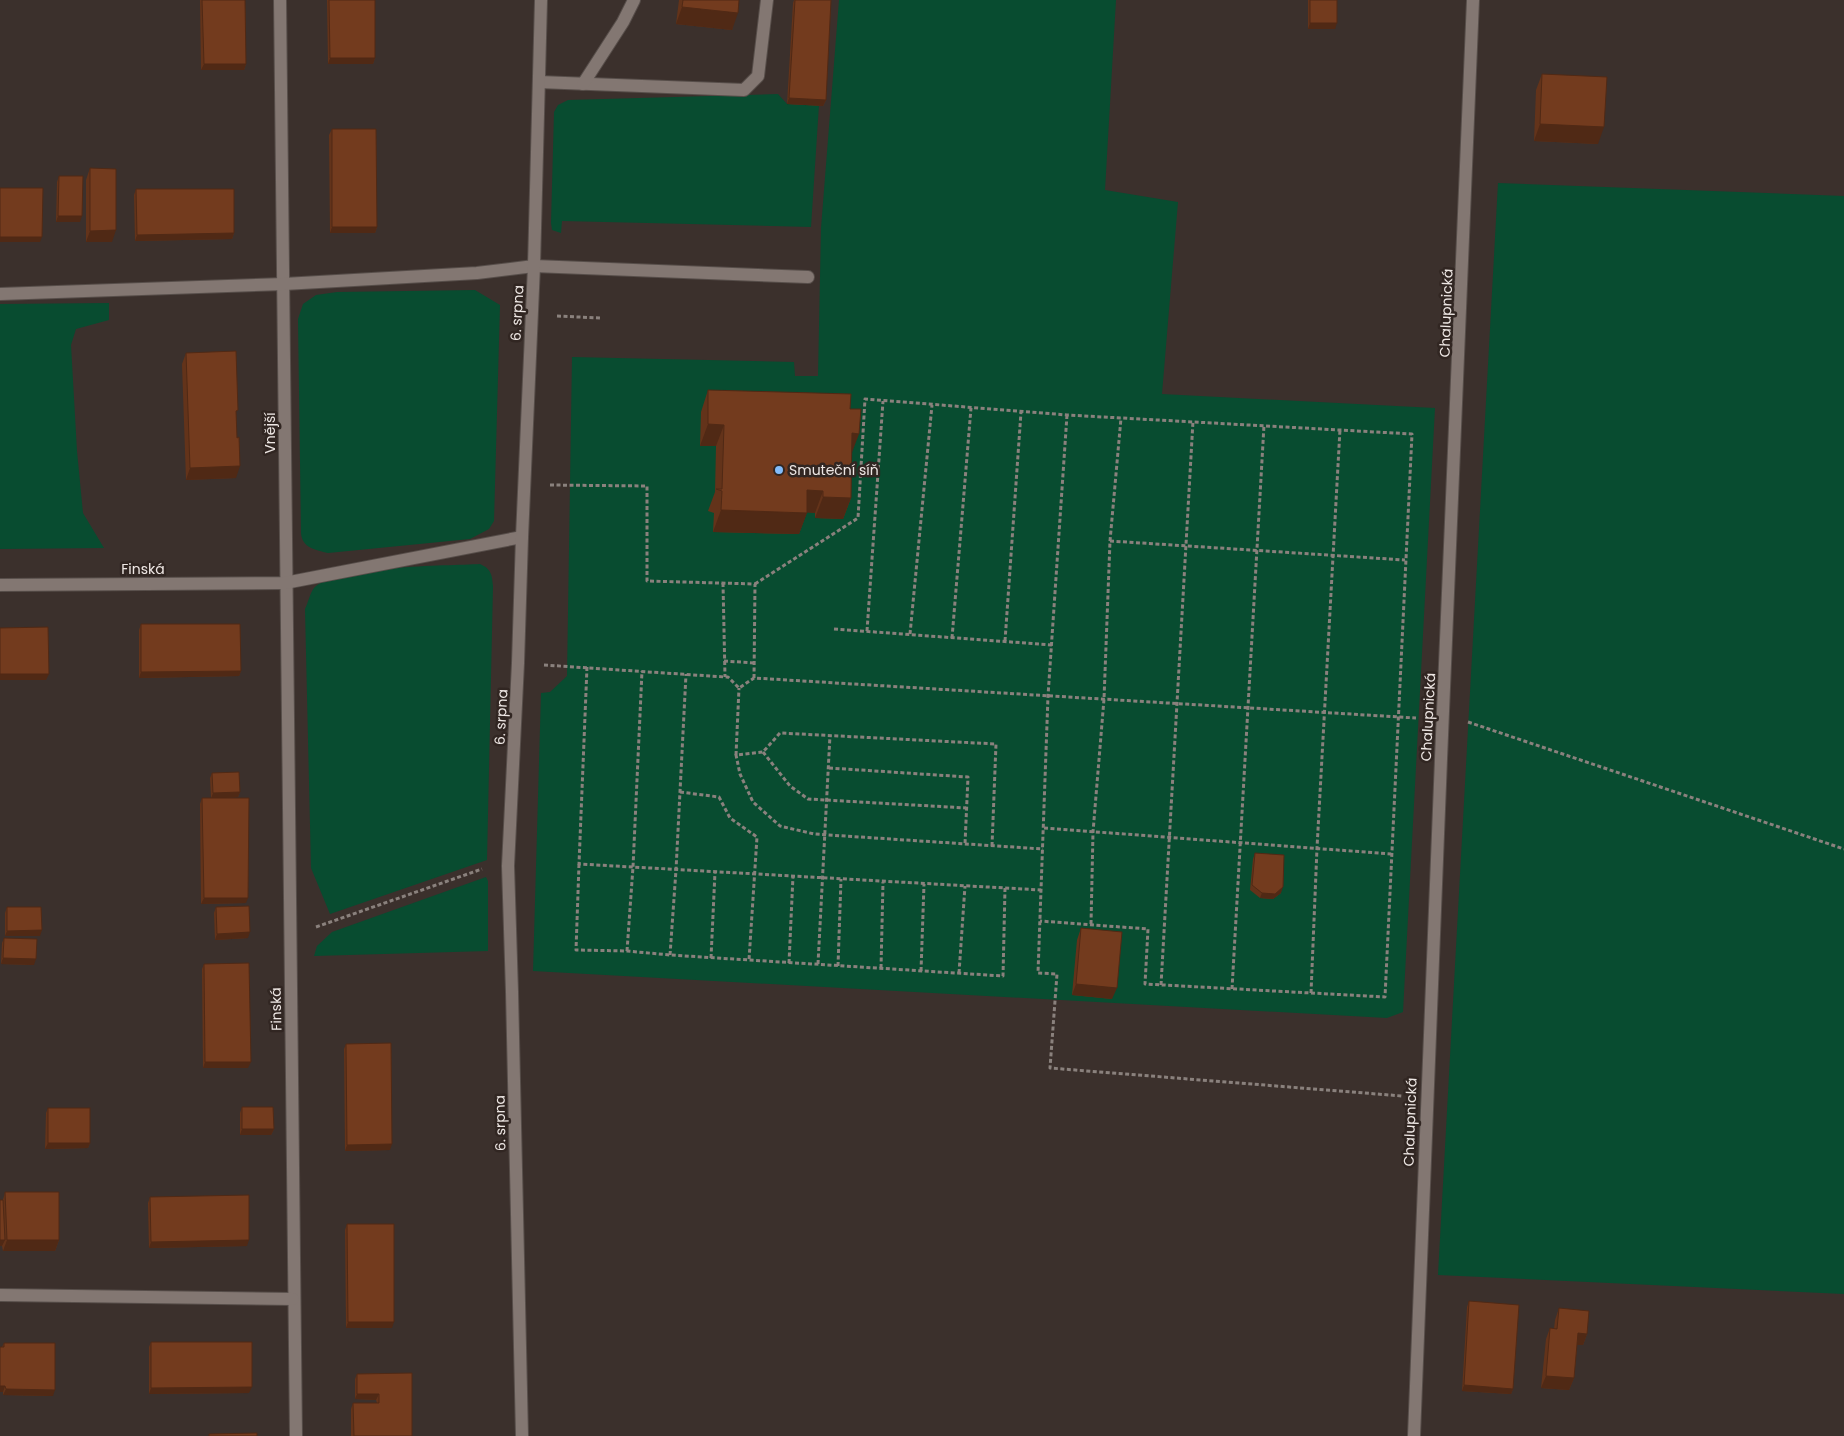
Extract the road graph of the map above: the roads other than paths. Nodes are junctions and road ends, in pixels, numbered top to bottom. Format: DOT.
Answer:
graph roads {
  1 [pos="280,0"];
  2 [pos="541,0"];
  3 [pos="634,0"];
  4 [pos="767,0"];
  5 [pos="1473,0"];
  6 [pos="539,82"];
  7 [pos="583,84"];
  8 [pos="534,266"];
  9 [pos="808,277"];
  10 [pos="284,284"];
  11 [pos="0,294"];
  12 [pos="522,537"];
  13 [pos="285,583"];
  14 [pos="0,585"];
  15 [pos="0,1294"];
  16 [pos="293,1299"];
  17 [pos="296,1436"];
  18 [pos="522,1436"];
  19 [pos="1414,1436"];
  1 -- 10 [label="street, Vnější"];
  2 -- 6 [label="street, 6. srpna"];
  3 -- 7 [label="street"];
  4 -- 7 [label="street"];
  5 -- 19 [label="street, Chalupnická"];
  6 -- 7 [label="street"];
  6 -- 8 [label="street, 6. srpna"];
  8 -- 9 [label="street"];
  8 -- 10 [label="street"];
  8 -- 12 [label="street, 6. srpna"];
  10 -- 11 [label="street"];
  10 -- 13 [label="street, Vnější"];
  12 -- 13 [label="street, Finská"];
  12 -- 18 [label="street, 6. srpna"];
  13 -- 14 [label="street, Finská"];
  13 -- 16 [label="street, Finská"];
  15 -- 16 [label="street"];
  16 -- 17 [label="street, Finská"];
}
